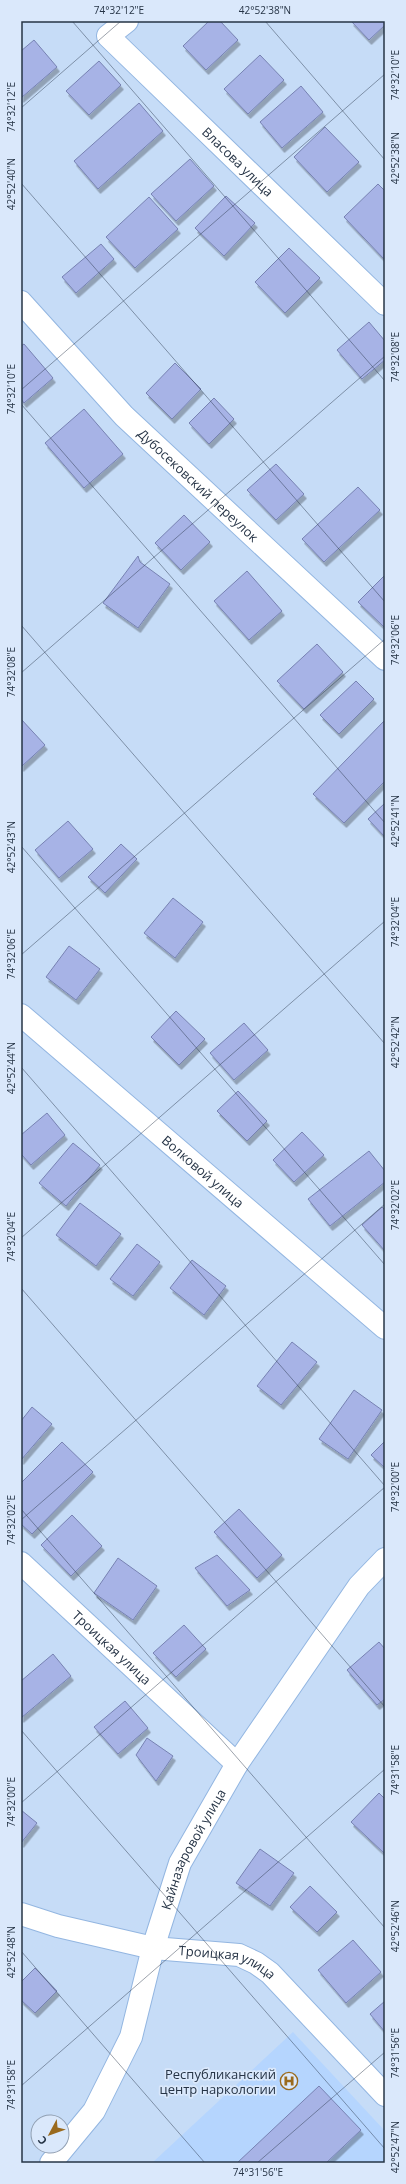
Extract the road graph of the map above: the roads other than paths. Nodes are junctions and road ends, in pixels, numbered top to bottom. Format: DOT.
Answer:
graph roads {
  1 [pos="127,21"];
  2 [pos="21,302"];
  3 [pos="385,304"];
  4 [pos="385,659"];
  5 [pos="21,1015"];
  6 [pos="385,1328"];
  7 [pos="385,1559"];
  8 [pos="21,1563"];
  9 [pos="237,1764"];
  10 [pos="21,1914"];
  11 [pos="153,1948"];
  12 [pos="385,2095"];
  13 [pos="51,2163"];
  1 -- 3 [label="street, Власова улица"];
  2 -- 4 [label="street, Дубосековский переулок"];
  5 -- 6 [label="street, Волковой улица"];
  7 -- 9 [label="street, Кайназаровой улица"];
  8 -- 9 [label="street, Троицкая улица"];
  9 -- 11 [label="street, Кайназаровой улица"];
  10 -- 11 [label="street, Троицкая улица"];
  11 -- 12 [label="street, Троицкая улица"];
  11 -- 13 [label="street, Кайназаровой улица"];
}
